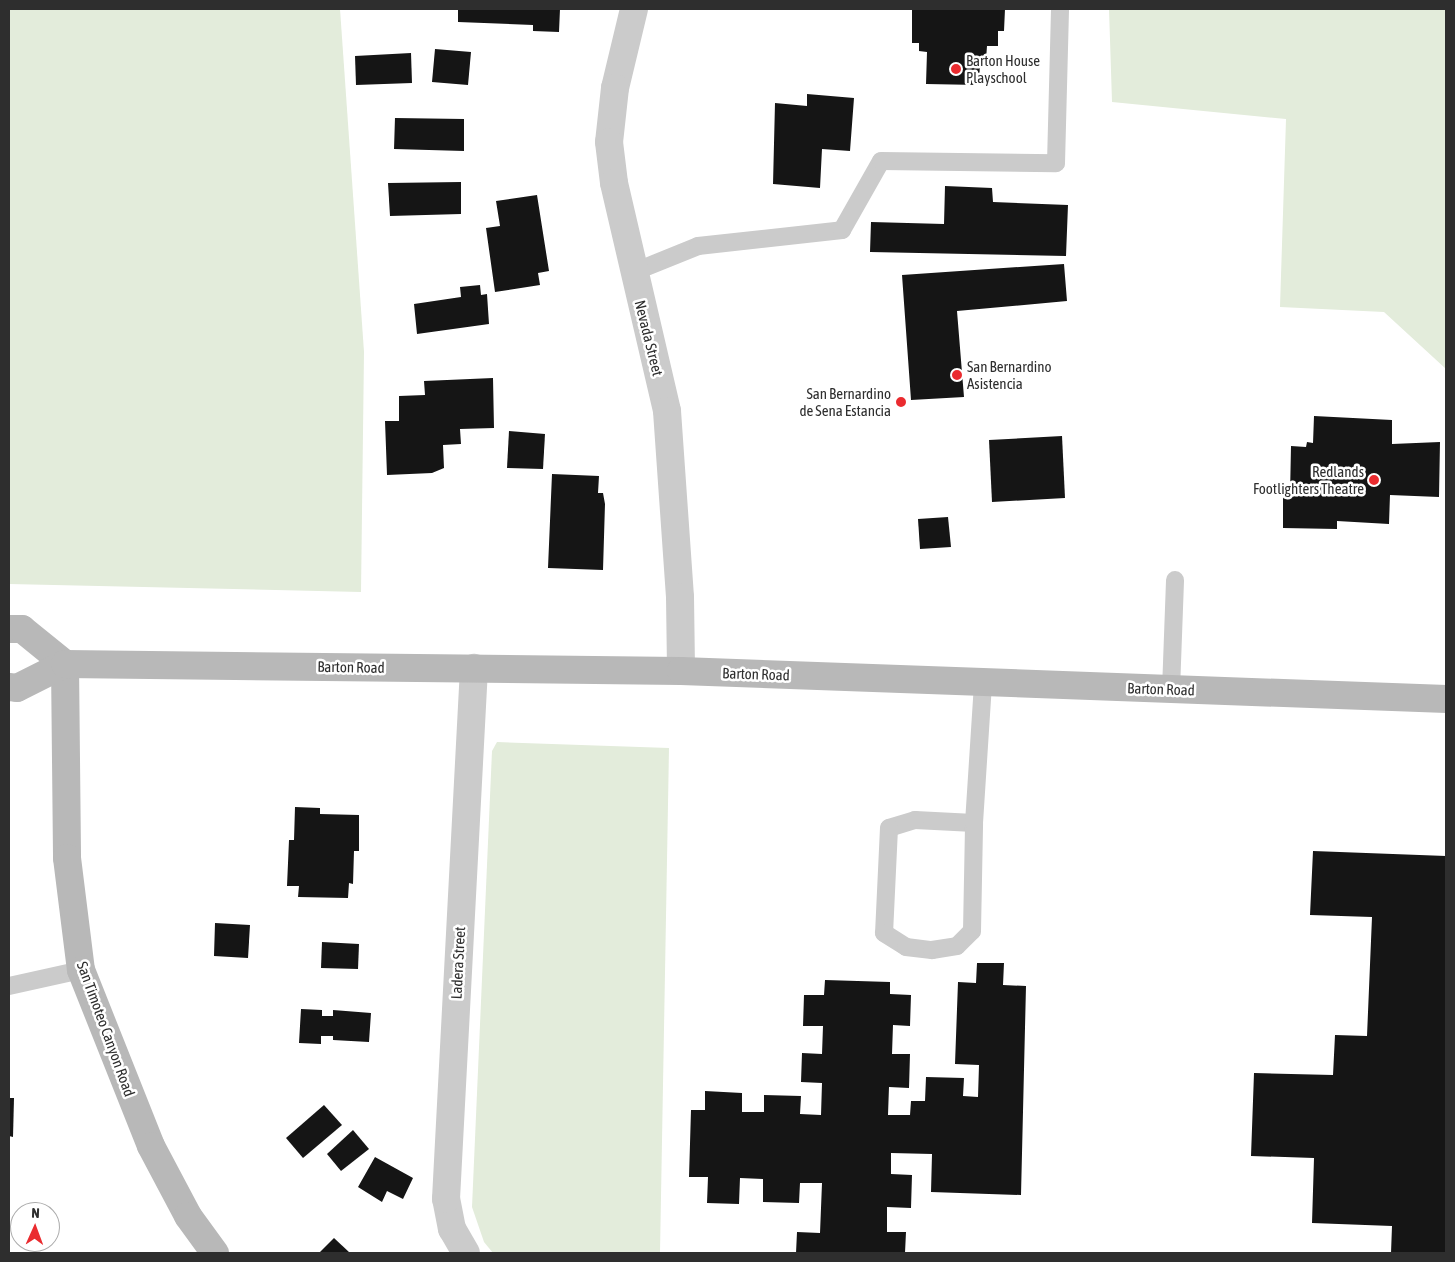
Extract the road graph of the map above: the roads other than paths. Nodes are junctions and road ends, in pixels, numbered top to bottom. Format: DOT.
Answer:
graph roads {
  1 [pos="634,9"];
  2 [pos="1060,9"];
  3 [pos="634,272"];
  4 [pos="1175,580"];
  5 [pos="9,629"];
  6 [pos="65,664"];
  7 [pos="474,668"];
  8 [pos="681,671"];
  9 [pos="983,682"];
  10 [pos="9,687"];
  11 [pos="1171,690"];
  12 [pos="1446,699"];
  13 [pos="974,823"];
  14 [pos="81,970"];
  15 [pos="9,986"];
  16 [pos="214,1253"];
  17 [pos="466,1253"];
  1 -- 3 [label="street, Nevada Street"];
  2 -- 3 [label="lane"];
  3 -- 8 [label="street, Nevada Street"];
  4 -- 11 [label="lane"];
  5 -- 6 [label="main road"];
  6 -- 7 [label="main road, Barton Road"];
  6 -- 10 [label="main road, Barton Road"];
  6 -- 14 [label="main road, San Timoteo Canyon Road"];
  7 -- 8 [label="main road, Barton Road"];
  7 -- 17 [label="street, Ladera Street"];
  8 -- 9 [label="main road, Barton Road"];
  9 -- 11 [label="main road, Barton Road"];
  9 -- 13 [label="lane"];
  11 -- 12 [label="main road, Barton Road"];
  13 -- 13 [label="lane"];
  14 -- 15 [label="lane"];
  14 -- 16 [label="main road, San Timoteo Canyon Road"];
}
